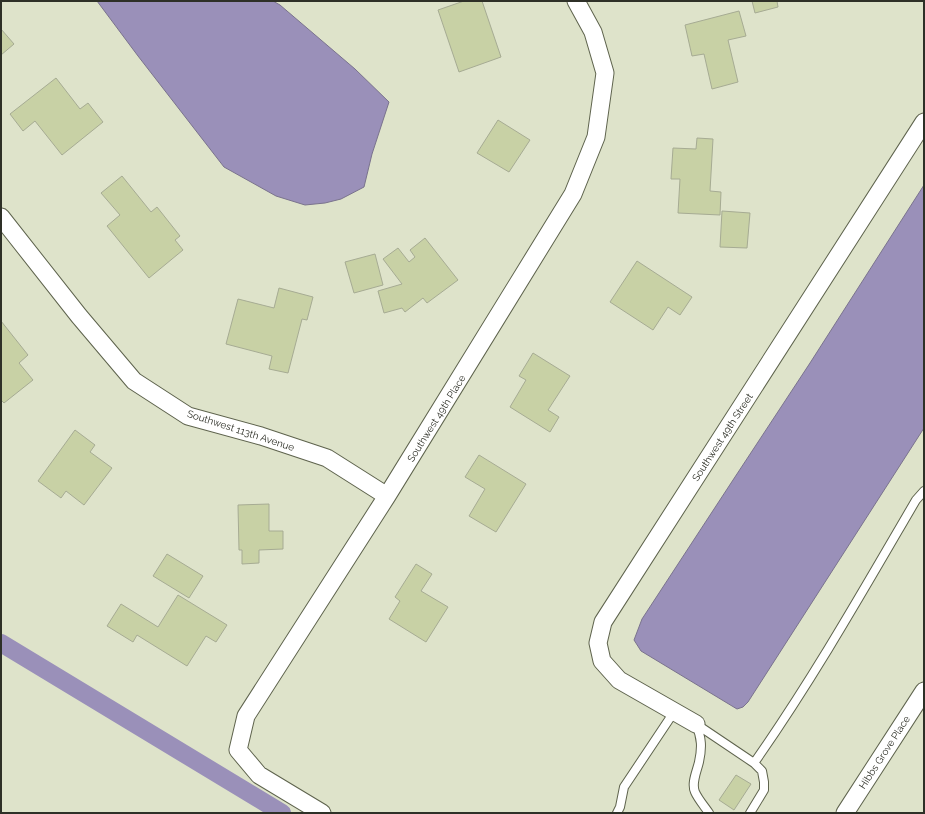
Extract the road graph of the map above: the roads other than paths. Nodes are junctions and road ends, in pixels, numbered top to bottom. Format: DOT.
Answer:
graph roads {
  1 [pos="576,1"];
  2 [pos="924,122"];
  3 [pos="1,217"];
  4 [pos="924,491"];
  5 [pos="387,496"];
  6 [pos="924,690"];
  7 [pos="674,712"];
  8 [pos="696,724"];
  9 [pos="754,763"];
  10 [pos="322,813"];
  11 [pos="617,813"];
  12 [pos="709,813"];
  13 [pos="750,813"];
  14 [pos="845,813"];
  1 -- 5 [label="street, Southwest 49th Place"];
  2 -- 7 [label="street, Southwest 49th Street"];
  3 -- 5 [label="street, Southwest 113th Avenue"];
  4 -- 9 [label="lane"];
  5 -- 10 [label="street, Southwest 49th Place"];
  6 -- 14 [label="street, Hibbs Grove Place"];
  7 -- 8 [label="street, Southwest 49th Street"];
  7 -- 11 [label="lane"];
  8 -- 9 [label="lane"];
  8 -- 12 [label="lane"];
  9 -- 13 [label="lane"];
}
